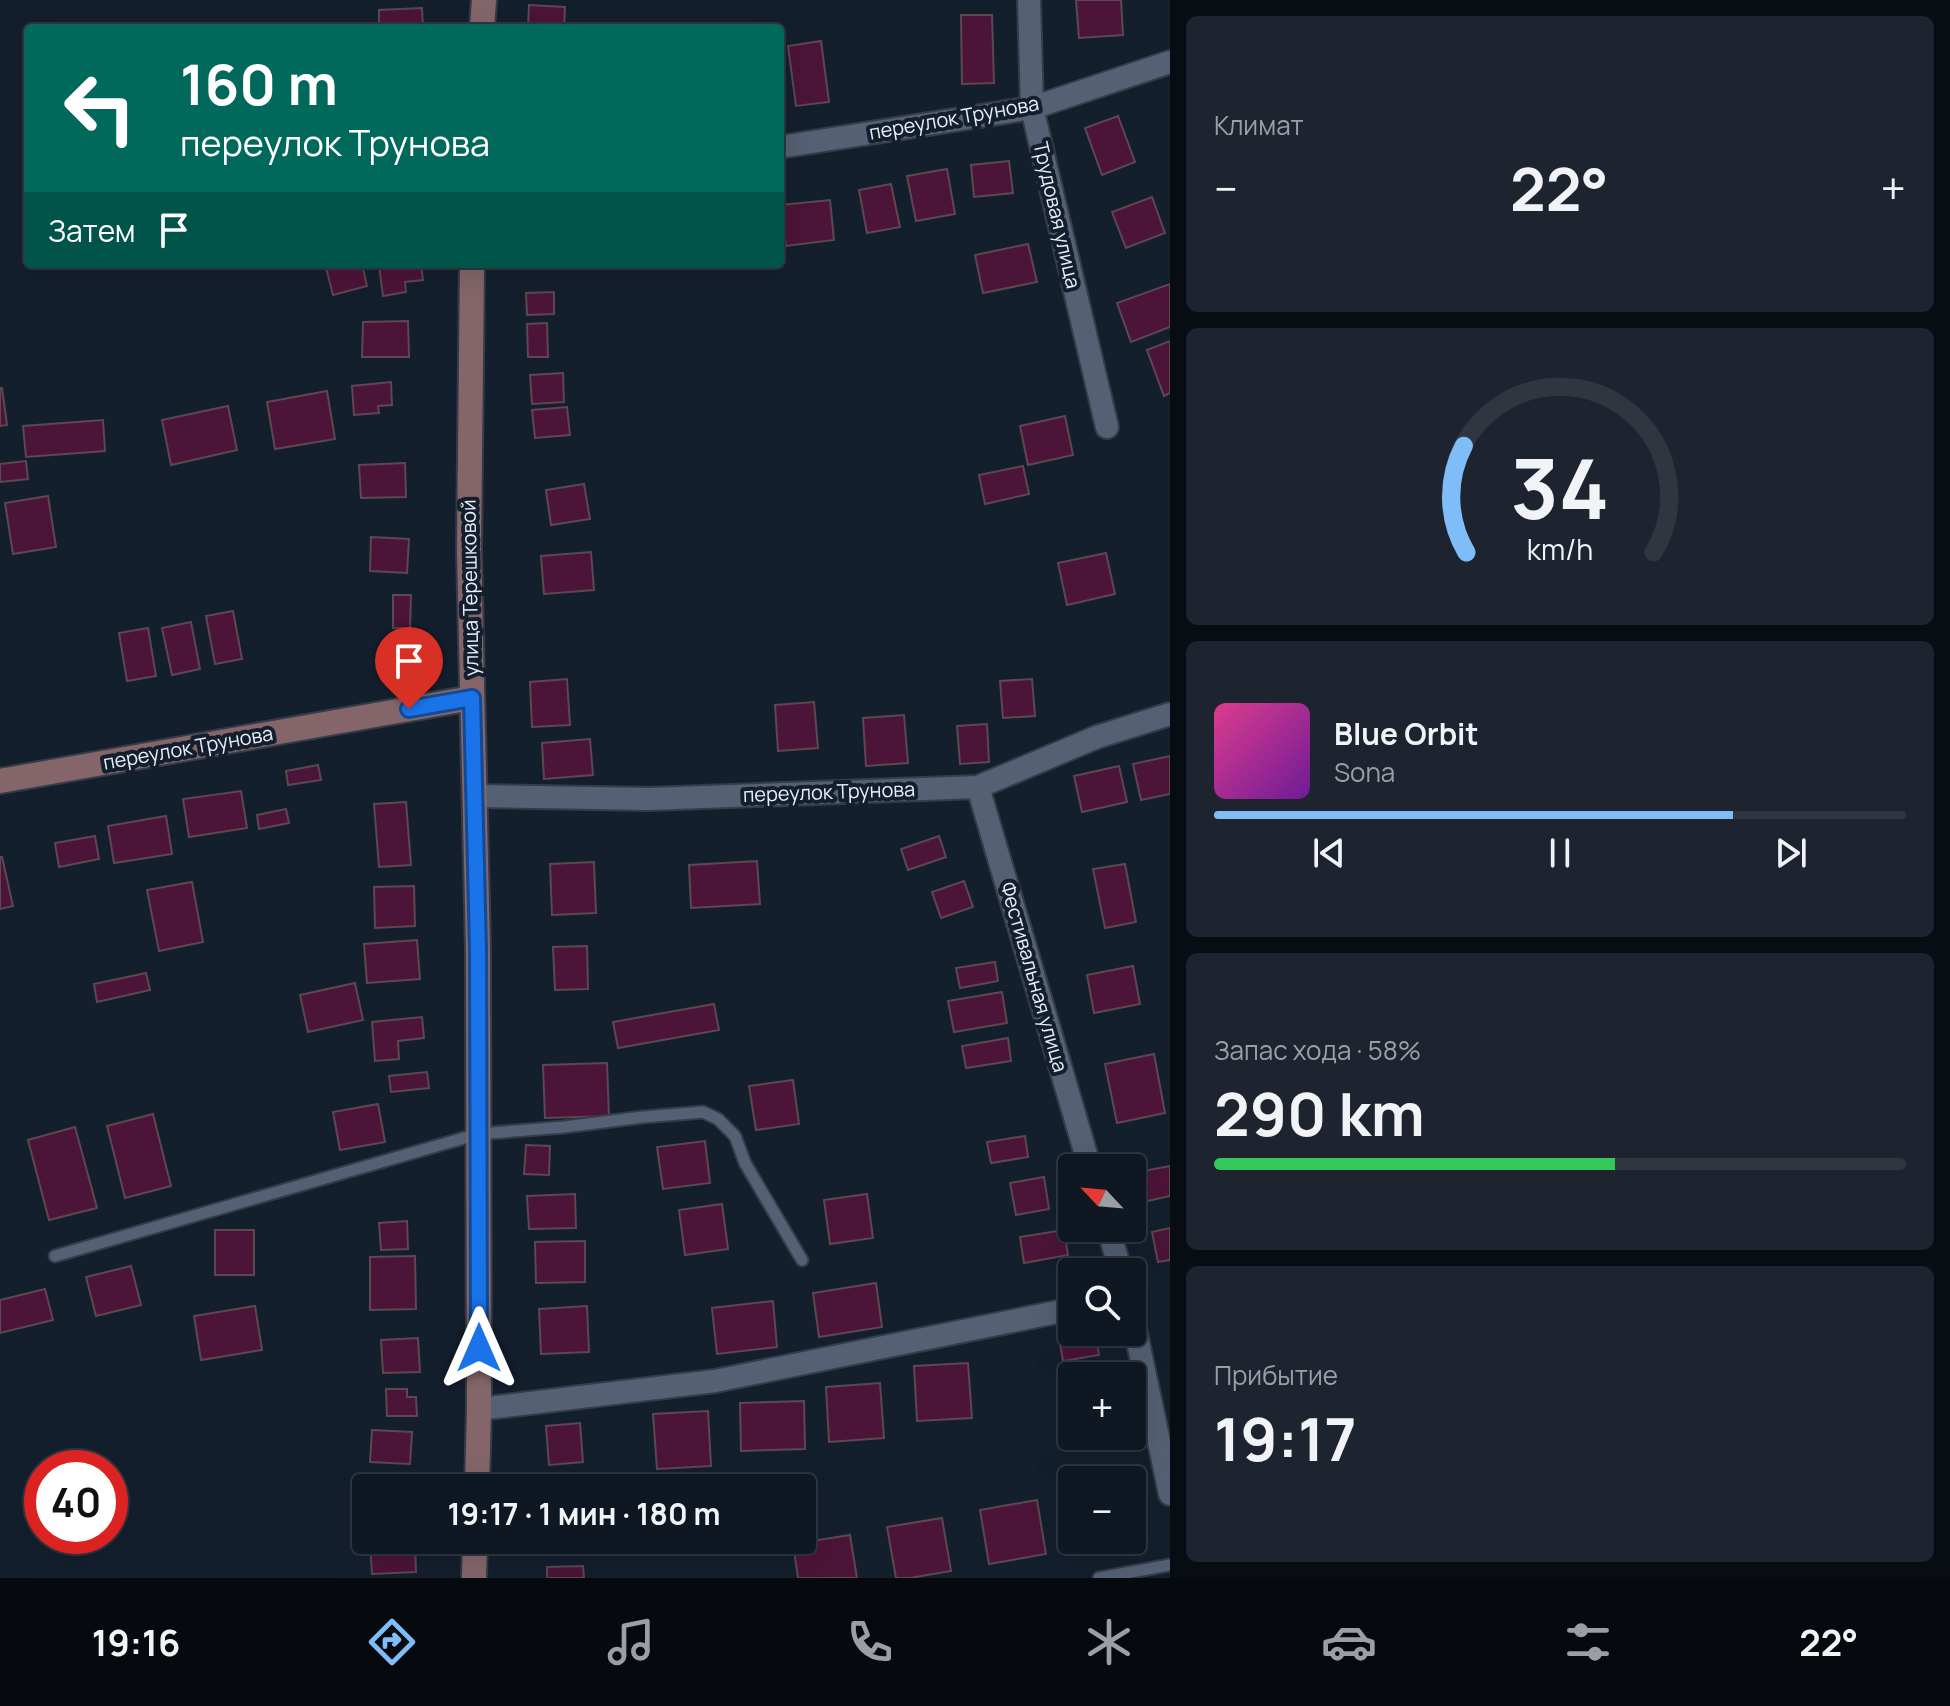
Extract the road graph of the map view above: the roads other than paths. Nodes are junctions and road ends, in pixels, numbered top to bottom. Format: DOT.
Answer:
graph roads {
  1 [pos="484,0"];
  2 [pos="1029,0"];
  3 [pos="482,24"];
  4 [pos="1170,62"];
  5 [pos="1032,108"];
  6 [pos="784,146"];
  7 [pos="472,268"];
  8 [pos="1107,427"];
  9 [pos="472,698"];
  10 [pos="1170,714"];
  11 [pos="0,781"];
  12 [pos="978,787"];
  13 [pos="474,796"];
  14 [pos="478,1134"];
  15 [pos="1086,1154"];
  16 [pos="55,1256"];
  17 [pos="802,1260"];
  18 [pos="1058,1312"];
  19 [pos="1139,1346"];
  20 [pos="479,1409"];
  21 [pos="477,1474"];
  22 [pos="1170,1494"];
  23 [pos="475,1554"];
  24 [pos="1170,1565"];
  25 [pos="474,1578"];
  26 [pos="1099,1578"];
  1 -- 3 [label="street"];
  2 -- 5 [label="street, Трудовая улица"];
  4 -- 5 [label="street, переулок Трунова"];
  5 -- 6 [label="street, переулок Трунова"];
  5 -- 8 [label="street, Трудовая улица"];
  7 -- 9 [label="street, улица Терешковой"];
  9 -- 11 [label="street, переулок Трунова"];
  9 -- 13 [label="street, улица Терешковой"];
  10 -- 12 [label="street, переулок Трунова"];
  12 -- 13 [label="street, переулок Трунова"];
  12 -- 15 [label="street, Фестивальная улица"];
  13 -- 14 [label="street, улица Терешковой"];
  14 -- 16 [label="lane"];
  14 -- 17 [label="lane"];
  14 -- 20 [label="street, улица Терешковой"];
  18 -- 20 [label="street"];
  19 -- 22 [label="street"];
  20 -- 21 [label="street, улица Терешковой"];
  23 -- 25 [label="street"];
  24 -- 26 [label="lane"];
}
